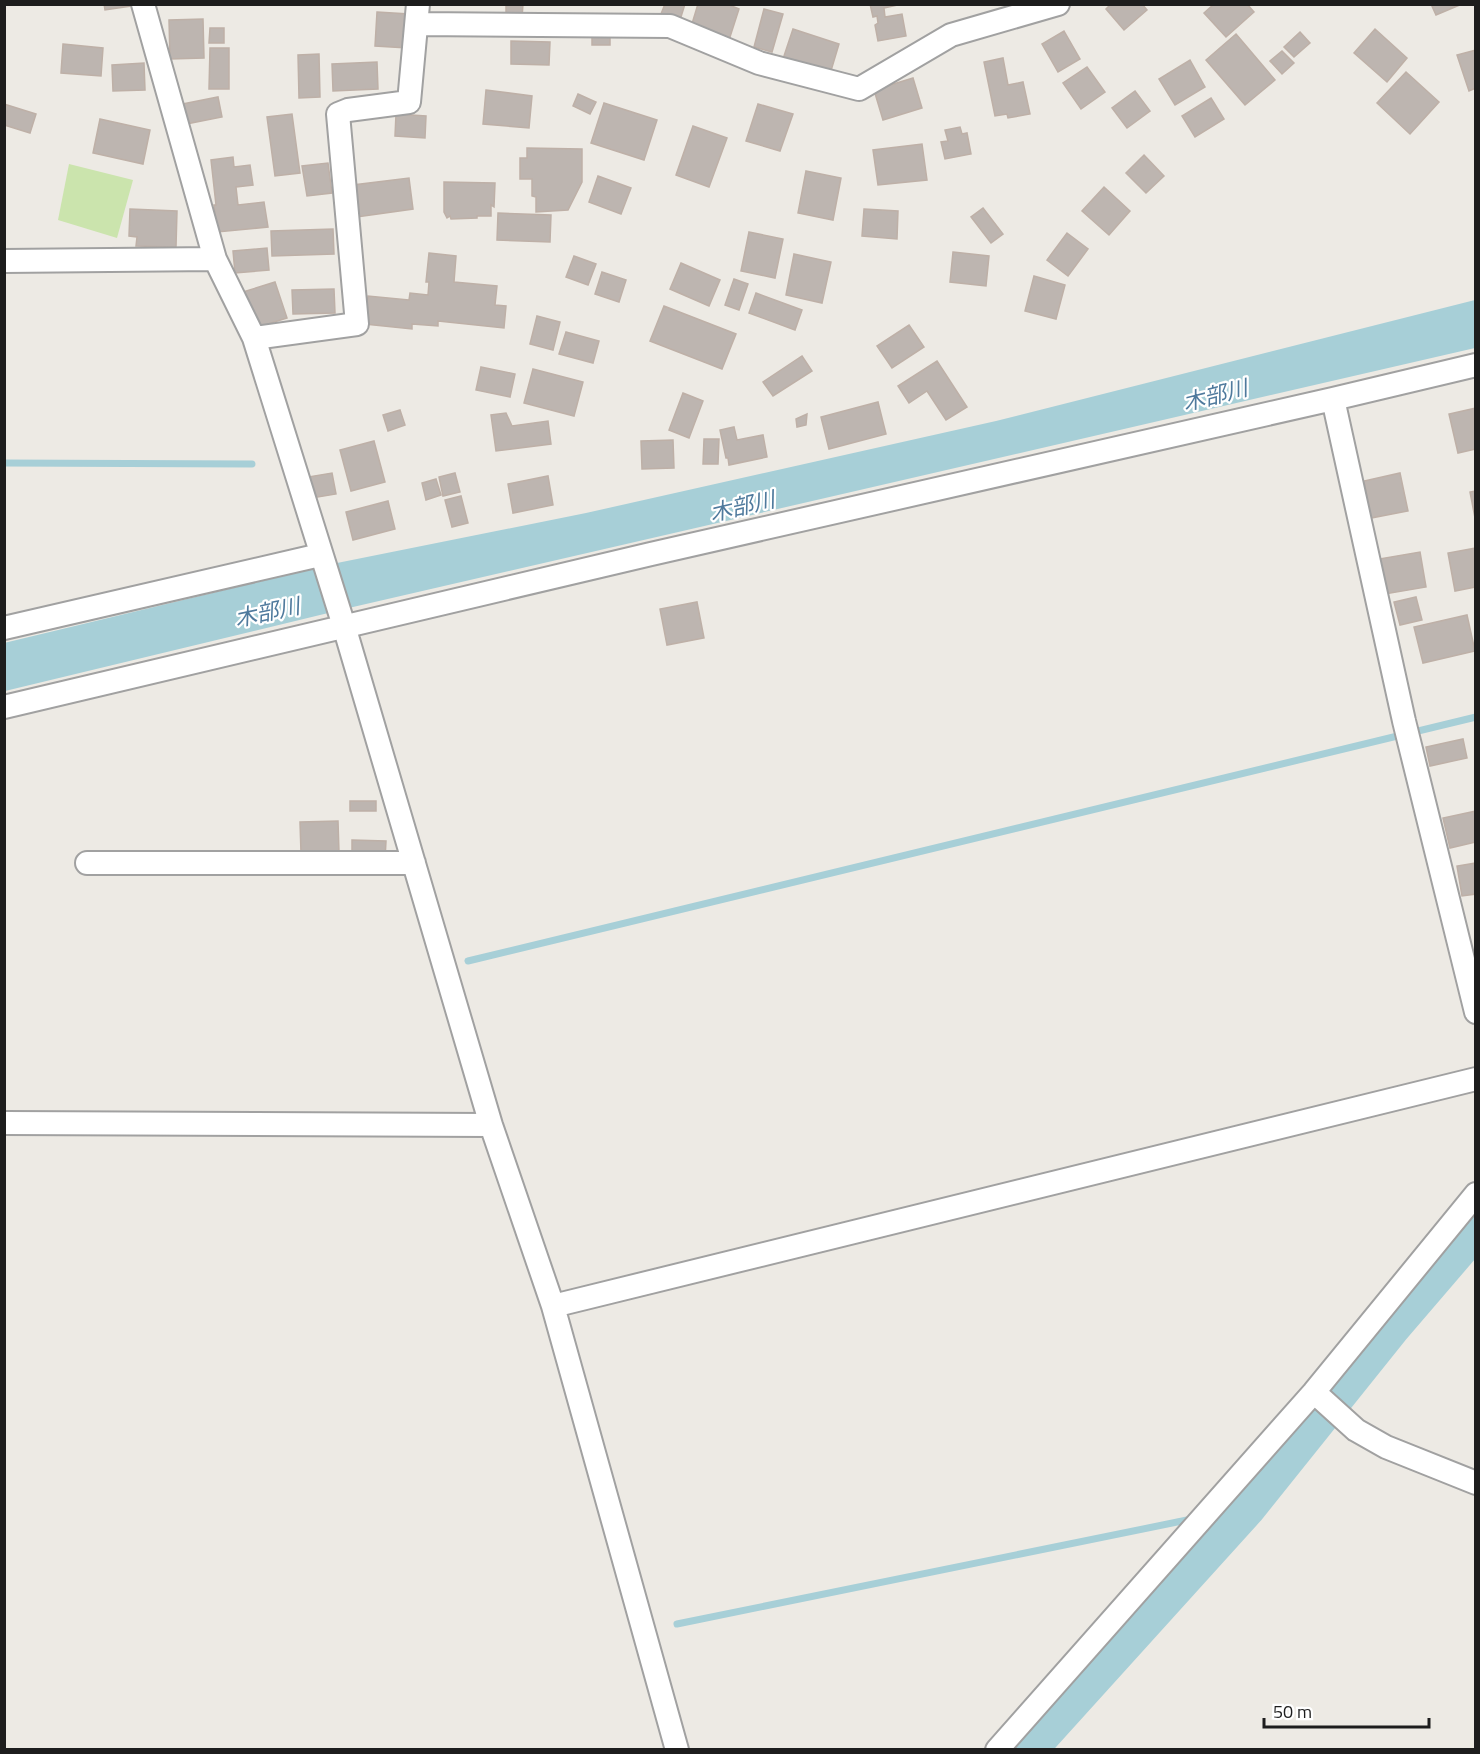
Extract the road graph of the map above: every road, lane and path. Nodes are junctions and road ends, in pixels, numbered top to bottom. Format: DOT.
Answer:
graph roads {
  1 [pos="143,4"];
  2 [pos="1058,4"];
  3 [pos="418,14"];
  4 [pos="215,259"];
  5 [pos="4,261"];
  6 [pos="254,338"];
  7 [pos="1476,365"];
  8 [pos="1333,399"];
  9 [pos="320,555"];
  10 [pos="344,627"];
  11 [pos="4,628"];
  12 [pos="4,707"];
  13 [pos="87,863"];
  14 [pos="414,863"];
  15 [pos="1476,1012"];
  16 [pos="1476,1079"];
  17 [pos="4,1123"];
  18 [pos="491,1125"];
  19 [pos="1476,1194"];
  20 [pos="553,1306"];
  21 [pos="1314,1392"];
  22 [pos="1476,1483"];
  23 [pos="677,1749"];
  24 [pos="997,1749"];
  1 -- 4 [label="street"];
  2 -- 3 [label="street"];
  3 -- 6 [label="street"];
  4 -- 5 [label="street"];
  4 -- 6 [label="street"];
  6 -- 9 [label="street"];
  7 -- 8 [label="street"];
  8 -- 10 [label="street"];
  8 -- 15 [label="street"];
  9 -- 10 [label="street"];
  9 -- 11 [label="street"];
  10 -- 12 [label="street"];
  10 -- 14 [label="street"];
  13 -- 14 [label="street"];
  14 -- 18 [label="street"];
  16 -- 20 [label="street"];
  17 -- 18 [label="street"];
  18 -- 20 [label="street"];
  19 -- 21 [label="street"];
  20 -- 23 [label="street"];
  21 -- 22 [label="street"];
  21 -- 24 [label="street"];
}
